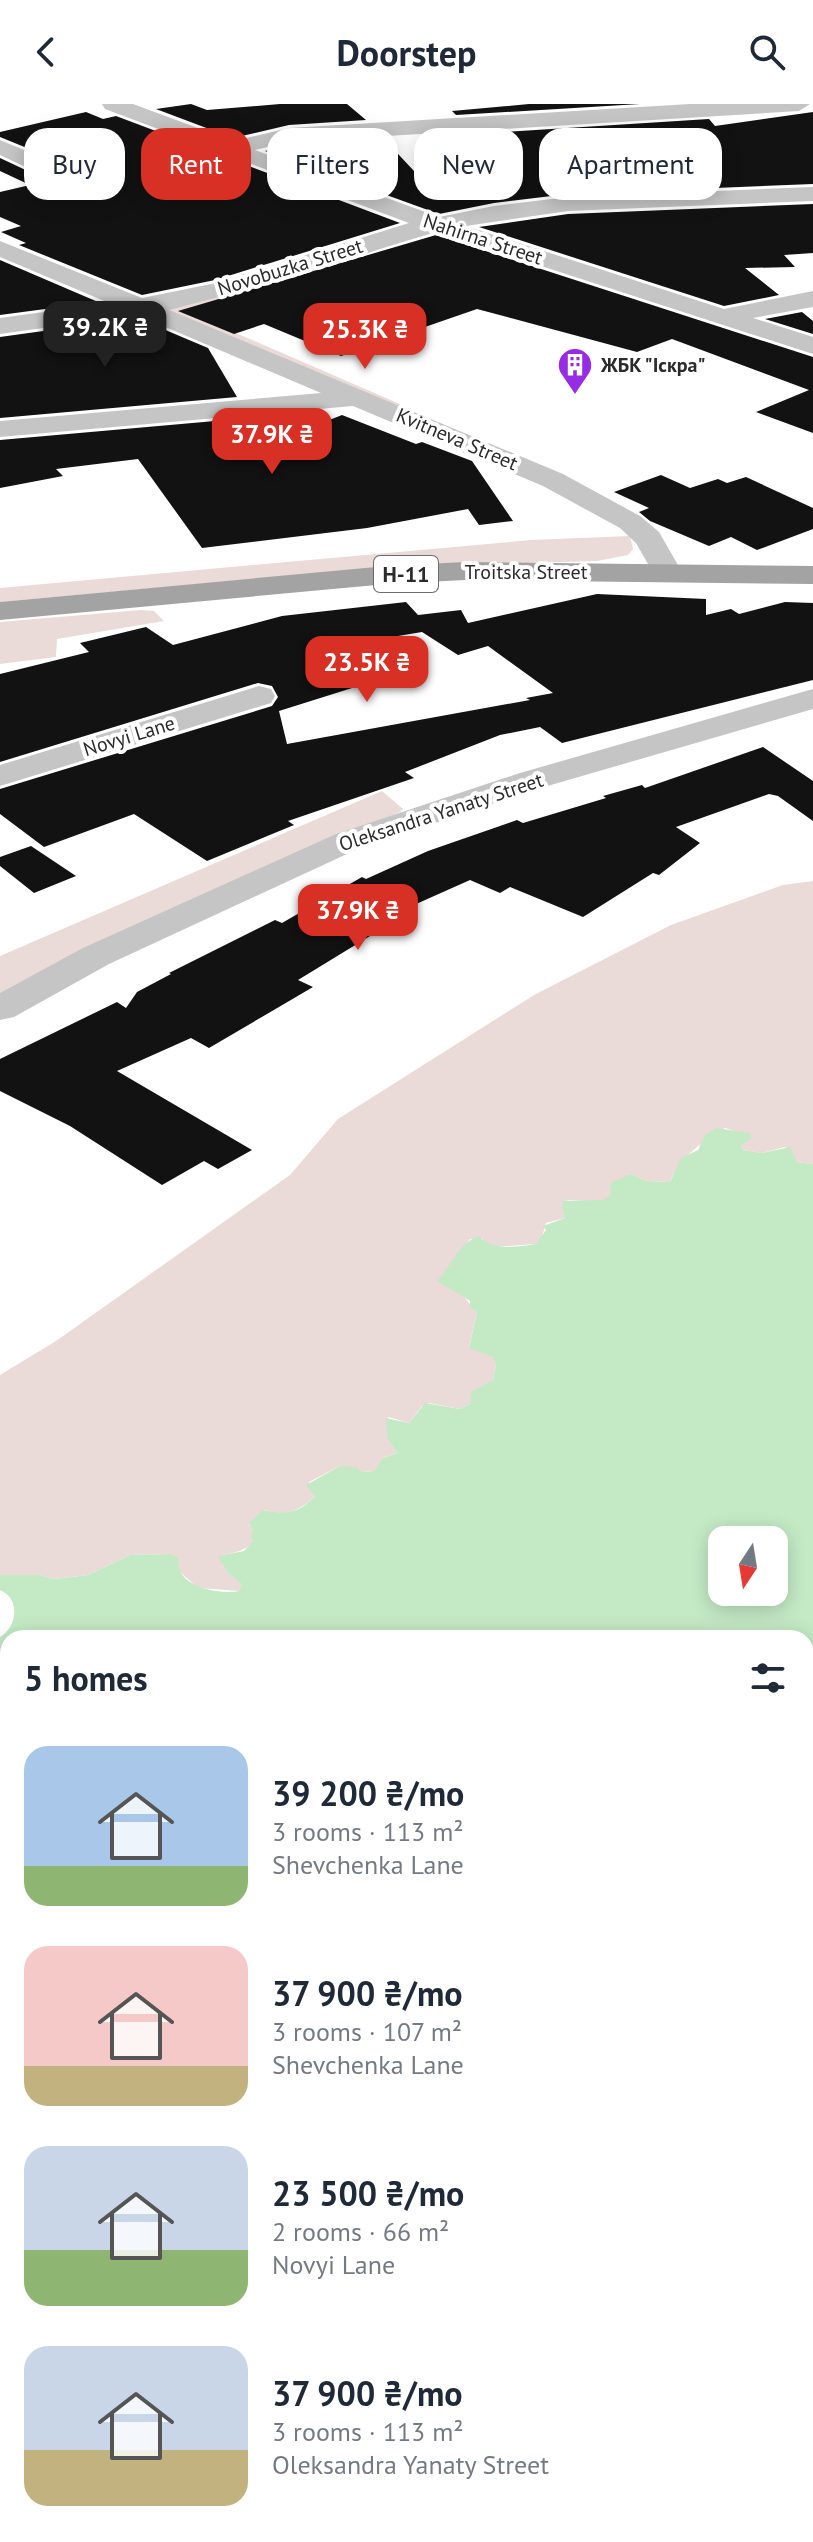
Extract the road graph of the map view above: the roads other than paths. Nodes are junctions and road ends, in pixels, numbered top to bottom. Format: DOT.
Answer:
graph roads {
  1 [pos="146,104"];
  2 [pos="799,104"];
  3 [pos="117,106"];
  4 [pos="178,128"];
  5 [pos="251,144"];
  6 [pos="0,147"];
  7 [pos="251,155"];
  8 [pos="24,158"];
  9 [pos="813,194"];
  10 [pos="437,225"];
  11 [pos="0,248"];
  12 [pos="813,299"];
  13 [pos="143,308"];
  14 [pos="725,316"];
  15 [pos="0,326"];
  16 [pos="813,346"];
  17 [pos="360,397"];
  18 [pos="0,429"];
  19 [pos="667,572"];
  20 [pos="813,575"];
  21 [pos="0,611"];
  22 [pos="259,696"];
  23 [pos="813,699"];
  24 [pos="0,776"];
  25 [pos="0,1009"];
  1 -- 3 [label="street"];
  2 -- 5 [label="street"];
  3 -- 4 [label="street, Nahirna Street"];
  6 -- 8 [label="street"];
  7 -- 10 [label="street, Nahirna Street"];
  9 -- 10 [label="street, Novobuzka Street"];
  10 -- 13 [label="street, Novobuzka Street"];
  10 -- 14 [label="street, Nahirna Street"];
  11 -- 13 [label="street, Kvitneva Street"];
  12 -- 14 [label="street"];
  13 -- 15 [label="street, Novobuzka Street"];
  13 -- 17 [label="street, Kvitneva Street"];
  14 -- 16 [label="street, Nahirna Street"];
  17 -- 18 [label="street"];
  17 -- 19 [label="street, Kvitneva Street"];
  19 -- 20 [label="main road, Troitska Street / Н-11"];
  19 -- 21 [label="main road, Troitska Street / Н-11"];
  22 -- 24 [label="street, Novyi Lane"];
  23 -- 25 [label="street, Oleksandra Yanaty Street"];
}
